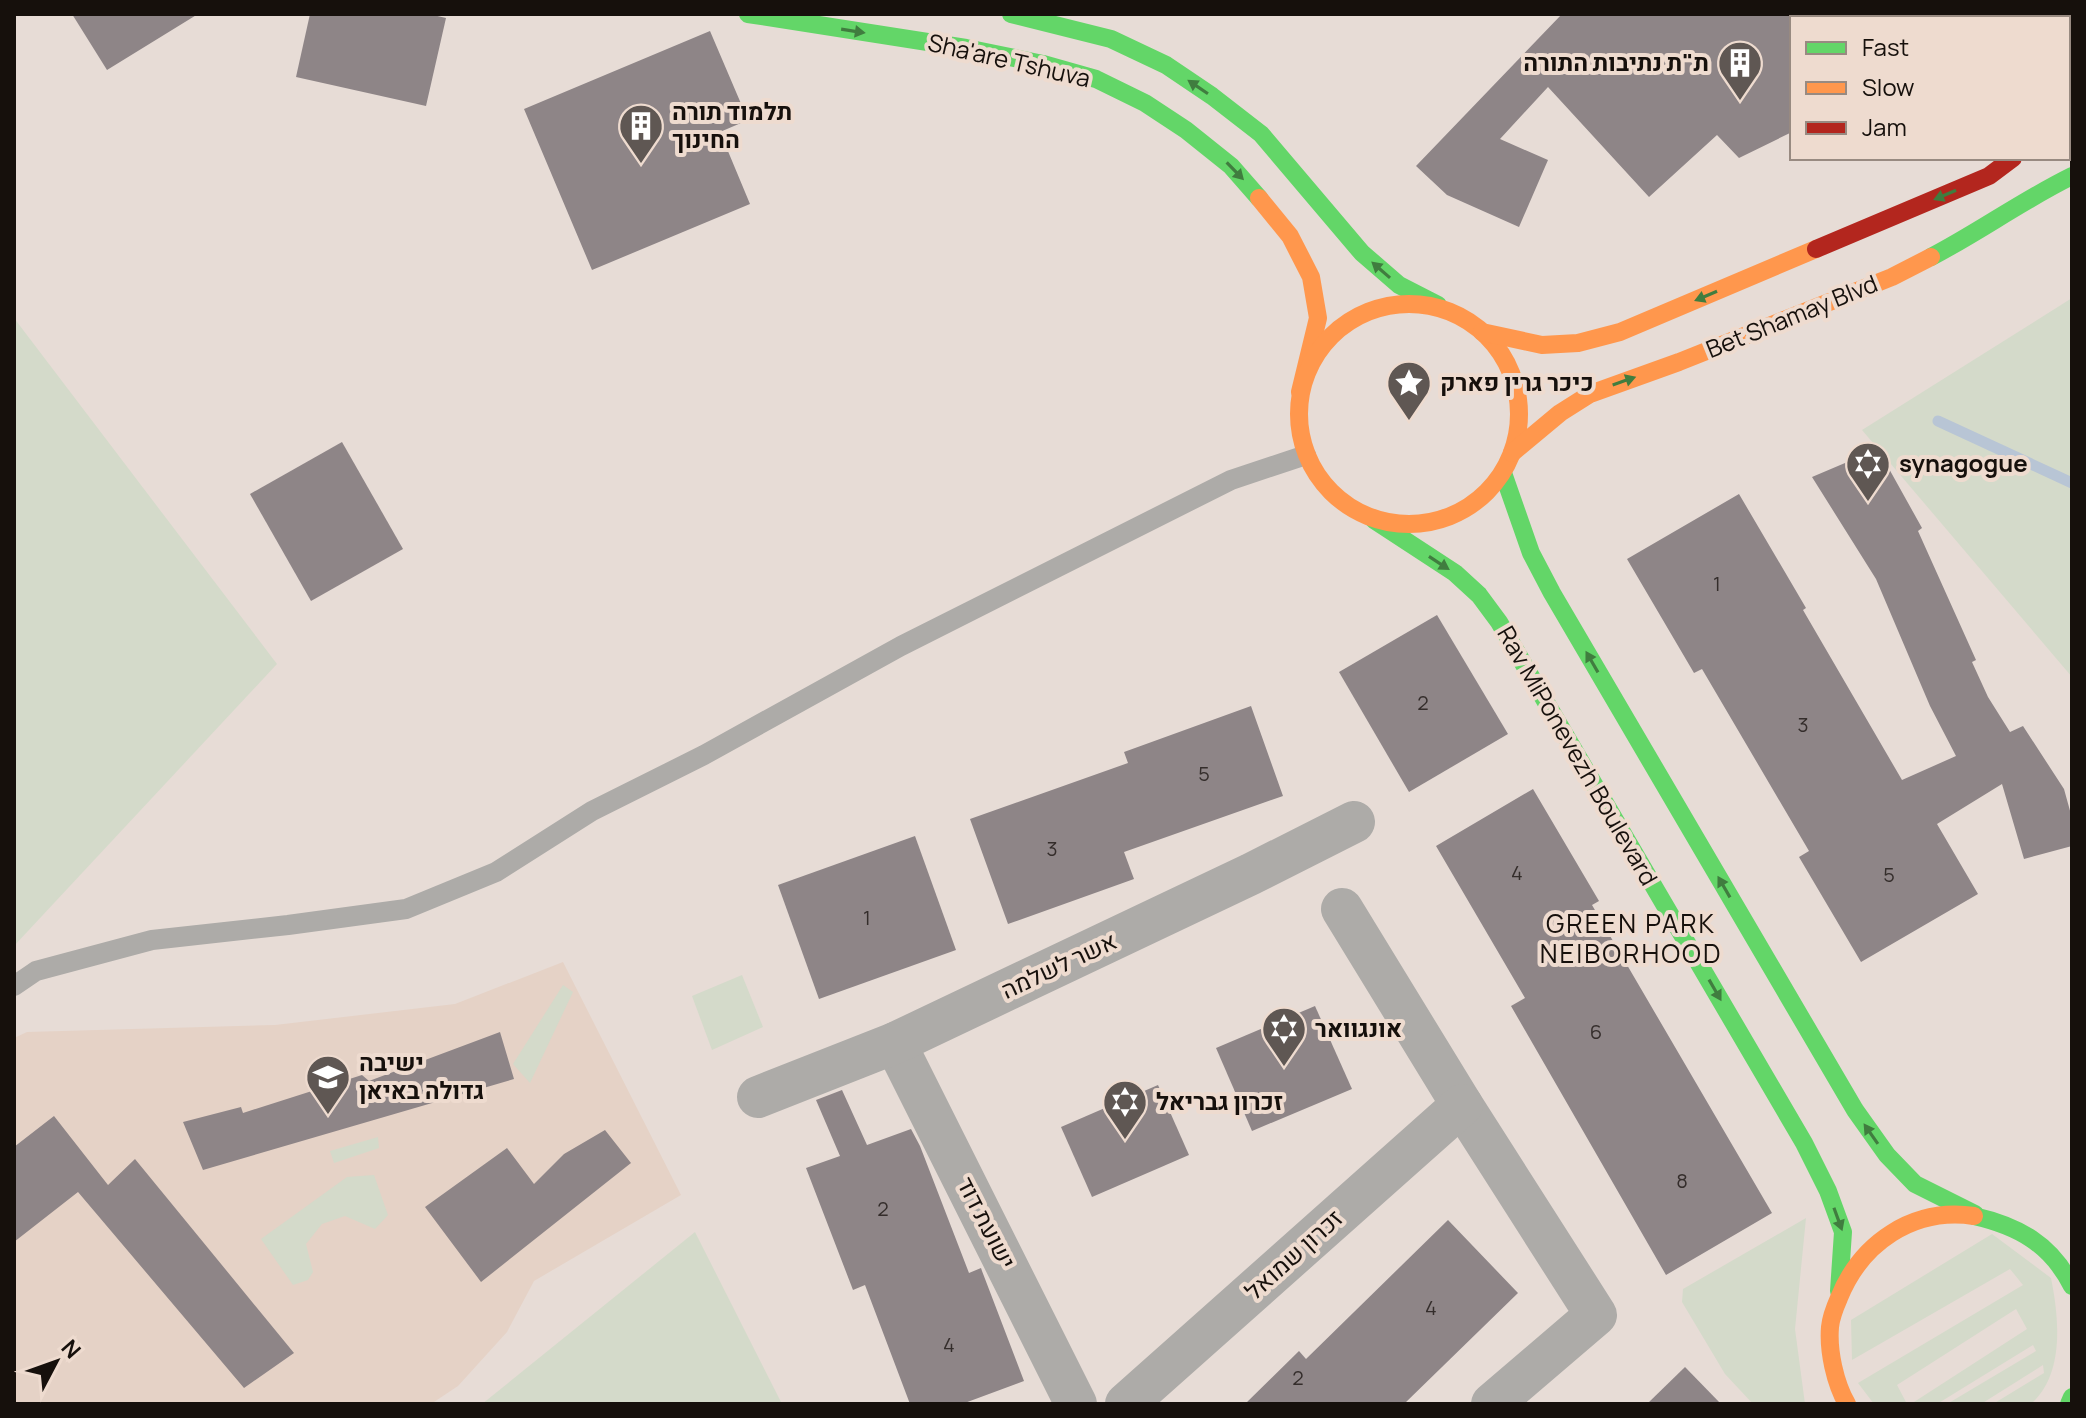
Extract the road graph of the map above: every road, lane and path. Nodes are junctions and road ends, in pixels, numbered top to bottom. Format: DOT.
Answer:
graph roads {
  1 [pos="748,14"];
  2 [pos="1011,14"];
  3 [pos="2010,160"];
  4 [pos="2072,176"];
  5 [pos="1447,310"];
  6 [pos="1482,332"];
  7 [pos="1300,392"];
  8 [pos="1512,453"];
  9 [pos="1306,455"];
  10 [pos="1503,473"];
  11 [pos="1374,520"];
  12 [pos="1354,822"];
  13 [pos="1342,909"];
  14 [pos="14,986"];
  15 [pos="895,1043"];
  16 [pos="758,1097"];
  17 [pos="1462,1105"];
  18 [pos="1975,1214"];
  19 [pos="2072,1286"];
  20 [pos="1839,1291"];
  21 [pos="2072,1397"];
  22 [pos="1076,1404"];
  23 [pos="1126,1404"];
  24 [pos="1492,1404"];
  25 [pos="1847,1404"];
  26 [pos="2069,1404"];
  1 -- 7 [label="street, Sha'are Tshuva, one-way"];
  5 -- 2 [label="street, Sha'are Tshuva, one-way"];
  3 -- 6 [label="street, one-way"];
  8 -- 4 [label="street, Bet Shamay Blvd, one-way"];
  5 -- 6 [label="street"];
  5 -- 7 [label="street"];
  6 -- 8 [label="street"];
  7 -- 9 [label="street"];
  8 -- 10 [label="street"];
  9 -- 11 [label="street"];
  9 -- 14 [label="lane"];
  10 -- 11 [label="street"];
  18 -- 10 [label="street, one-way"];
  11 -- 20 [label="street, Rav MiPonevezh Boulevard, one-way"];
  12 -- 15 [label="street, אשר לשלמה"];
  13 -- 17 [label="street"];
  15 -- 16 [label="street, אשר לשלמה"];
  15 -- 22 [label="street, ישועת דוד"];
  17 -- 23 [label="street, זכרון שמואל"];
  17 -- 24 [label="street"];
  18 -- 19 [label="street"];
  18 -- 20 [label="street"];
  20 -- 25 [label="street"];
  21 -- 26 [label="street"];
}
